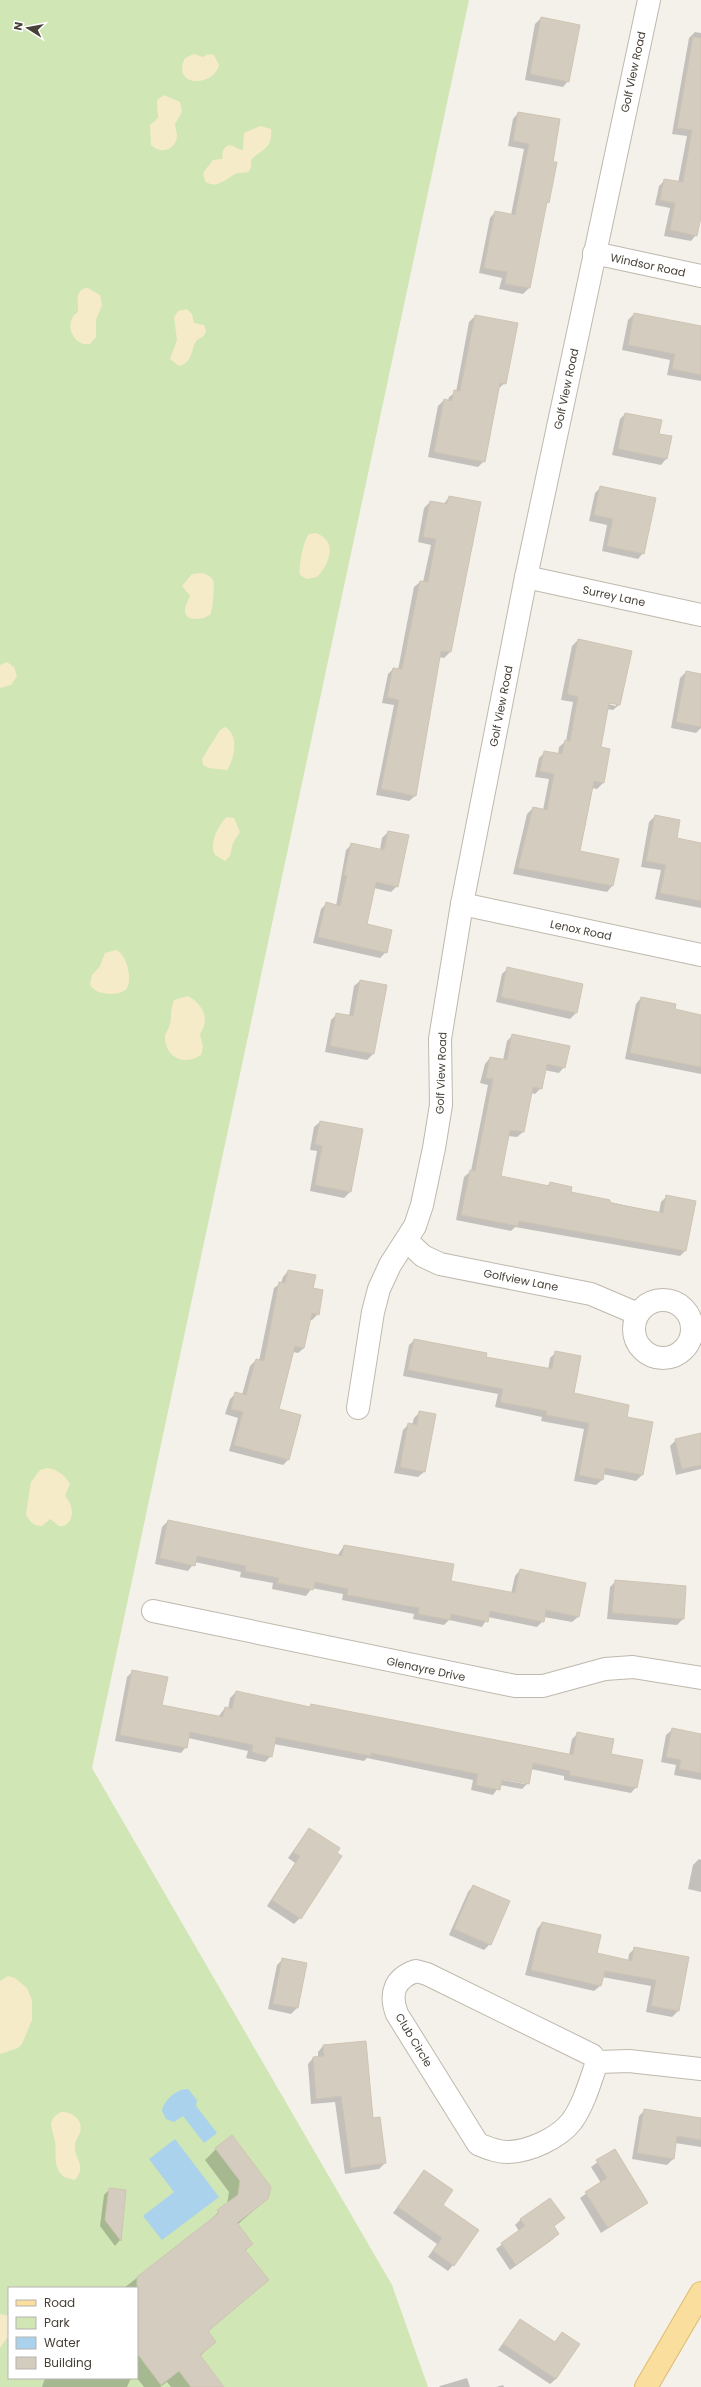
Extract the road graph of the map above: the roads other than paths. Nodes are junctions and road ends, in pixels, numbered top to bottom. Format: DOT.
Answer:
graph roads {
  1 [pos="649,0"];
  2 [pos="594,253"];
  3 [pos="701,276"];
  4 [pos="526,577"];
  5 [pos="701,615"];
  6 [pos="462,904"];
  7 [pos="701,955"];
  8 [pos="406,1242"];
  9 [pos="638,1314"];
  10 [pos="358,1408"];
  11 [pos="153,1611"];
  12 [pos="701,1678"];
  13 [pos="597,2062"];
  14 [pos="701,2069"];
  15 [pos="699,2303"];
  16 [pos="646,2387"];
  1 -- 2 [label="street, Golf View Road"];
  2 -- 3 [label="street, Windsor Road"];
  2 -- 4 [label="street, Golf View Road"];
  4 -- 5 [label="street, Surrey Lane"];
  4 -- 6 [label="street, Golf View Road"];
  6 -- 7 [label="street, Lenox Road"];
  6 -- 8 [label="street, Golf View Road"];
  8 -- 9 [label="street, Golfview Lane"];
  8 -- 10 [label="street, Golf View Road"];
  11 -- 12 [label="street, Glenayre Drive"];
  13 -- 13 [label="street, Club Circle"];
  13 -- 14 [label="street"];
  15 -- 16 [label="main road"];
}
